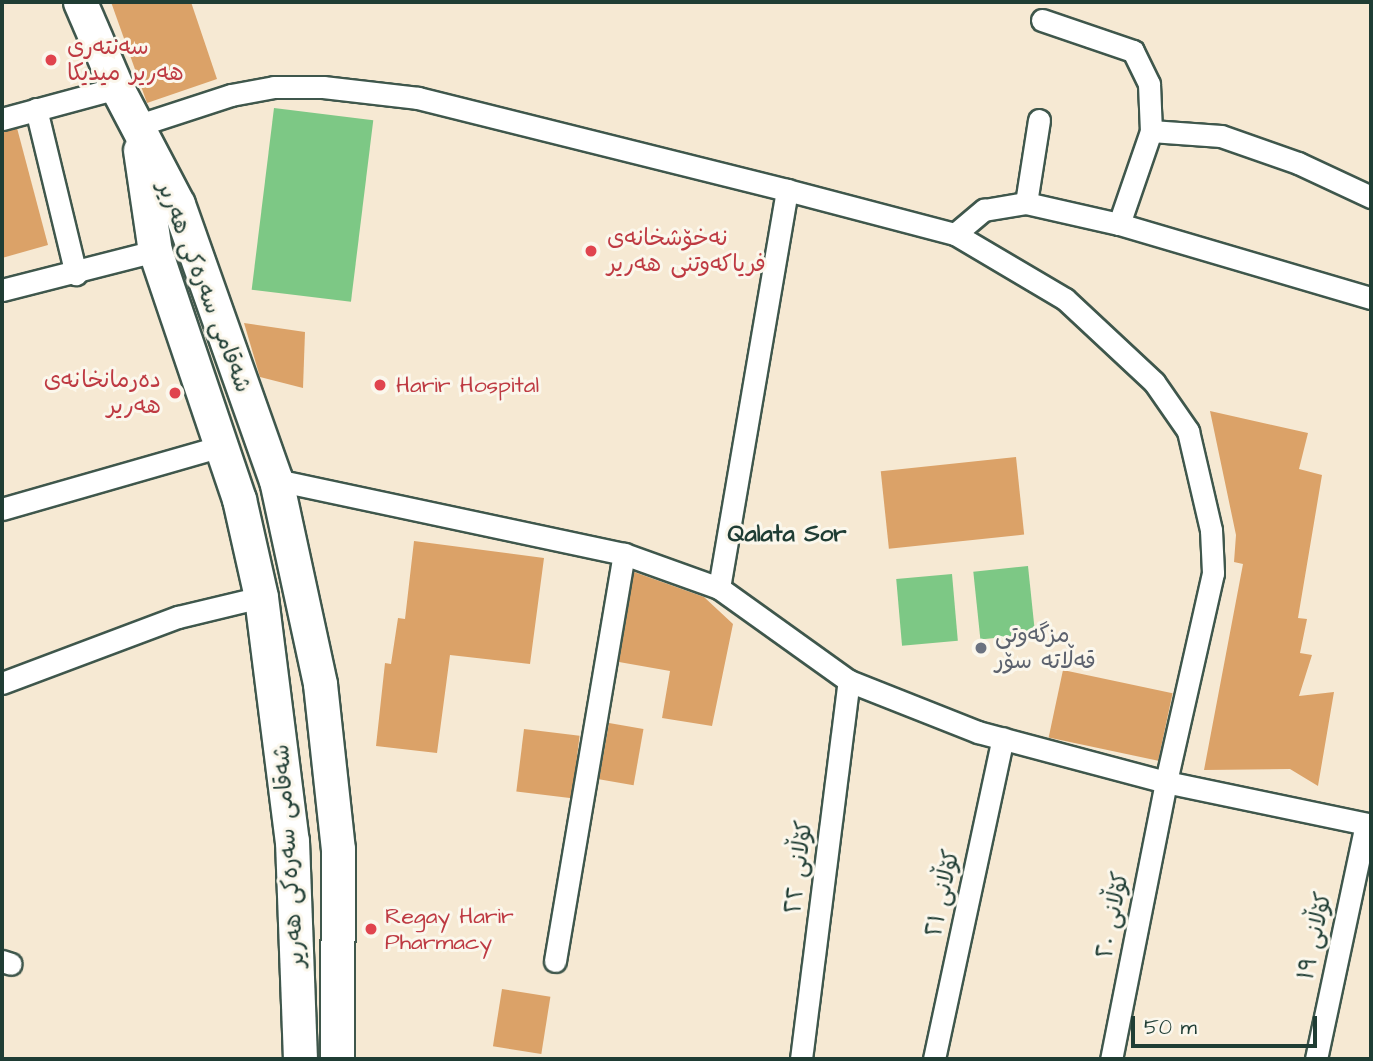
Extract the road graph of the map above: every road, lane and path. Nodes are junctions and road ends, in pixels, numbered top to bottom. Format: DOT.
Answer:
graph roads {
  1 [pos="80,2"];
  2 [pos="1042,20"];
  3 [pos="117,88"];
  4 [pos="36,109"];
  5 [pos="2,119"];
  6 [pos="1039,120"];
  7 [pos="136,127"];
  8 [pos="1152,131"];
  9 [pos="787,190"];
  10 [pos="1371,197"];
  11 [pos="1026,203"];
  12 [pos="1119,224"];
  13 [pos="955,234"];
  14 [pos="155,251"];
  15 [pos="76,274"];
  16 [pos="2,290"];
  17 [pos="1371,298"];
  18 [pos="222,446"];
  19 [pos="276,480"];
  20 [pos="2,509"];
  21 [pos="624,554"];
  22 [pos="719,587"];
  23 [pos="261,597"];
  24 [pos="849,681"];
  25 [pos="2,683"];
  26 [pos="1003,738"];
  27 [pos="1166,782"];
  28 [pos="1368,824"];
  29 [pos="555,961"];
  30 [pos="300,1059"];
  31 [pos="337,1059"];
  32 [pos="801,1059"];
  33 [pos="934,1059"];
  34 [pos="1111,1059"];
  35 [pos="1316,1059"];
  1 -- 3 [label="main road"];
  2 -- 8 [label="street"];
  3 -- 4 [label="street"];
  3 -- 7 [label="main road"];
  4 -- 5 [label="street"];
  4 -- 15 [label="street"];
  6 -- 11 [label="street"];
  7 -- 9 [label="street, کۆڵانی ٢٠"];
  7 -- 14 [label="main road, شەقامی سەرەکی هەریر"];
  7 -- 19 [label="main road, شەقامی سەرەکی هەریر"];
  8 -- 10 [label="street"];
  8 -- 12 [label="street"];
  9 -- 13 [label="street, کۆڵانی ٢٠"];
  9 -- 22 [label="street"];
  11 -- 12 [label="street"];
  11 -- 13 [label="street"];
  12 -- 17 [label="street"];
  13 -- 27 [label="street, کۆڵانی ٢٠"];
  14 -- 15 [label="street"];
  14 -- 18 [label="main road, شەقامی سەرەکی هەریر"];
  15 -- 16 [label="street"];
  18 -- 20 [label="street"];
  18 -- 23 [label="main road, شەقامی سەرەکی هەریر"];
  19 -- 21 [label="street"];
  19 -- 31 [label="main road, شەقامی سەرەکی هەریر"];
  21 -- 22 [label="street"];
  21 -- 29 [label="street"];
  22 -- 24 [label="street"];
  23 -- 25 [label="street"];
  23 -- 30 [label="main road, شەقامی سەرەکی هەریر"];
  24 -- 26 [label="street"];
  24 -- 32 [label="street, کۆڵانی ٢٢"];
  26 -- 27 [label="street"];
  26 -- 33 [label="street, کۆڵانی ٢١"];
  27 -- 28 [label="street"];
  27 -- 34 [label="street, کۆڵانی ٢٠"];
  28 -- 35 [label="street, کۆڵانی ١٩"];
}
